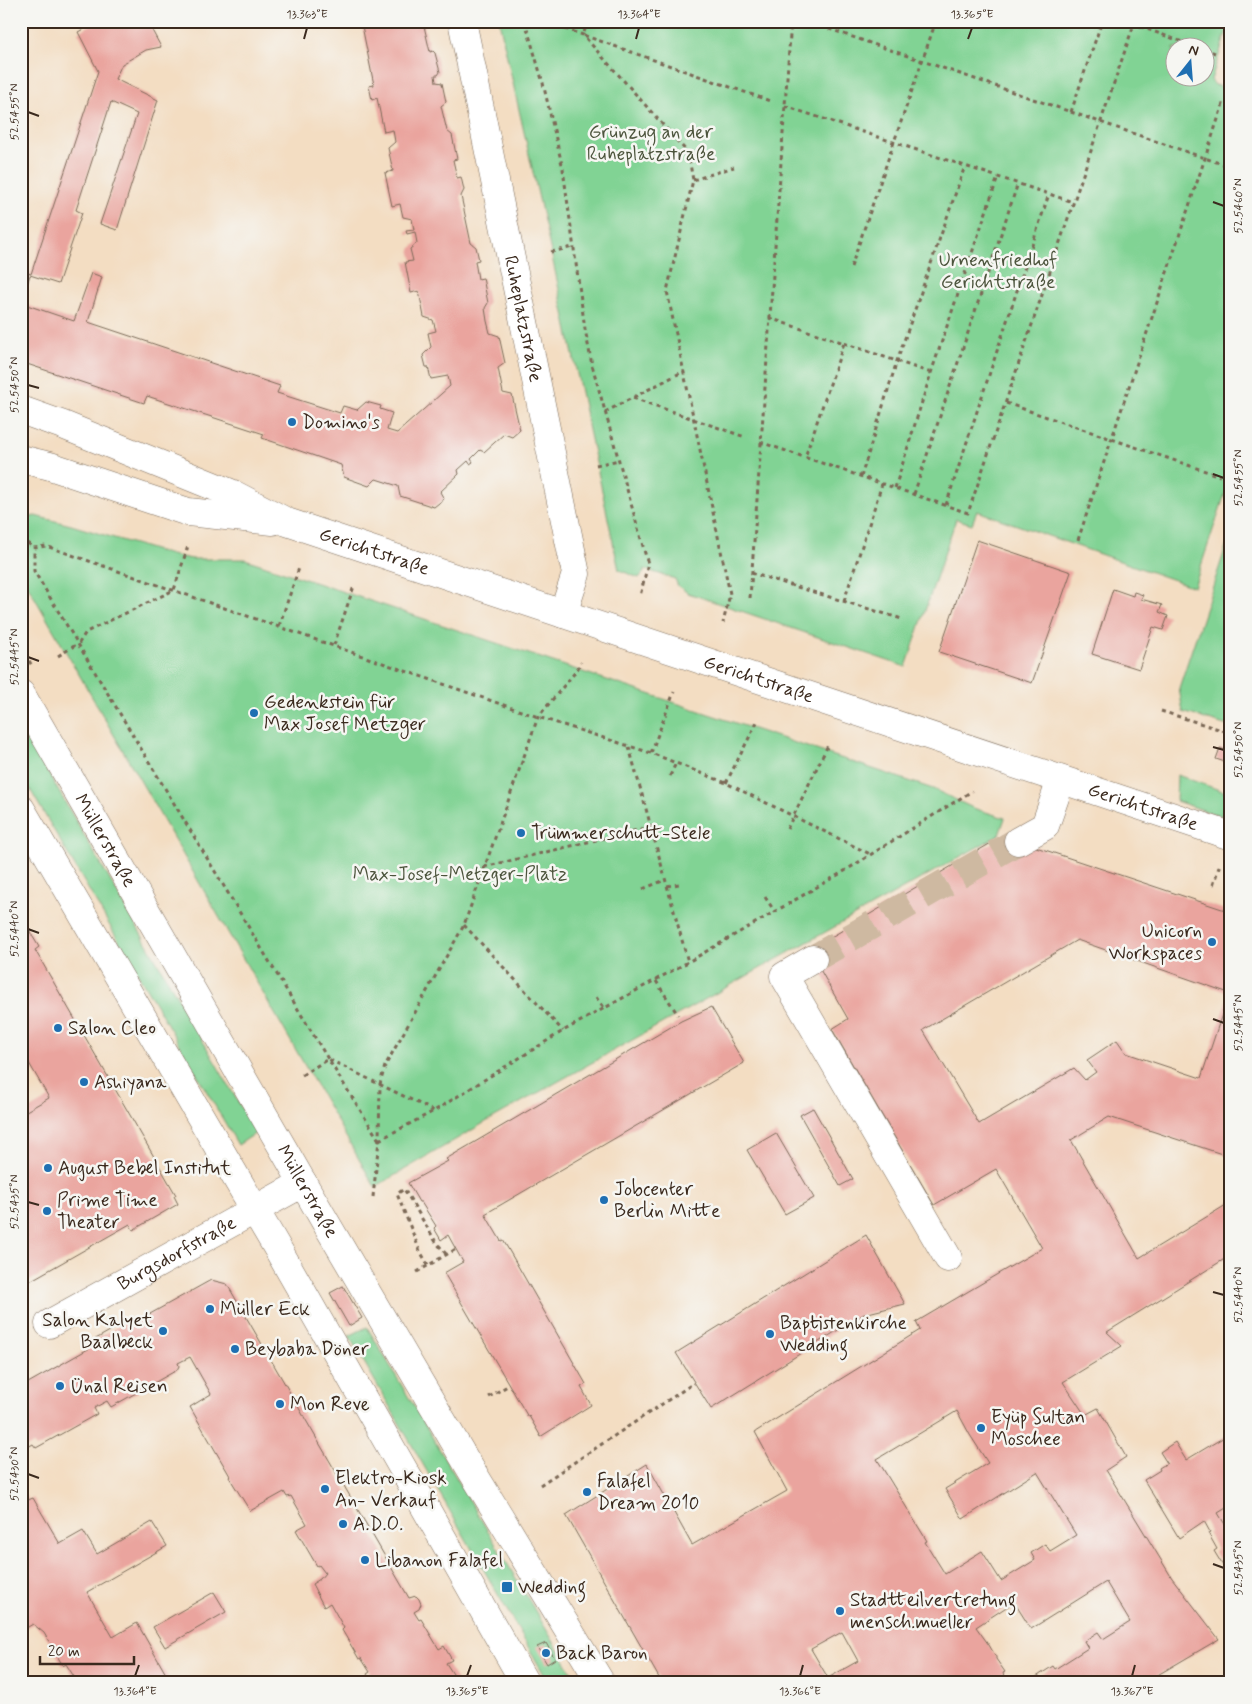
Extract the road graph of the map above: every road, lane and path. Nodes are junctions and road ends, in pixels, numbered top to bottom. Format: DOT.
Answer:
graph roads {
  1 [pos="462,21"];
  2 [pos="524,21"];
  3 [pos="542,21"];
  4 [pos="588,21"];
  5 [pos="791,21"];
  6 [pos="806,21"];
  7 [pos="936,21"];
  8 [pos="1102,21"];
  9 [pos="1125,21"];
  10 [pos="1135,23"];
  11 [pos="583,35"];
  12 [pos="1173,38"];
  13 [pos="922,61"];
  14 [pos="770,101"];
  15 [pos="1224,101"];
  16 [pos="785,106"];
  17 [pos="1071,112"];
  18 [pos="1100,122"];
  19 [pos="894,142"];
  20 [pos="1205,158"];
  21 [pos="965,166"];
  22 [pos="734,167"];
  23 [pos="1231,167"];
  24 [pos="998,177"];
  25 [pos="693,180"];
  26 [pos="1018,183"];
  27 [pos="1049,194"];
  28 [pos="1074,202"];
  29 [pos="573,247"];
  30 [pos="551,252"];
  31 [pos="852,267"];
  32 [pos="769,318"];
  33 [pos="844,343"];
  34 [pos="897,361"];
  35 [pos="684,371"];
  36 [pos="931,373"];
  37 [pos="633,398"];
  38 [pos="1006,402"];
  39 [pos="21,410"];
  40 [pos="605,412"];
  41 [pos="694,420"];
  42 [pos="63,425"];
  43 [pos="745,437"];
  44 [pos="1112,438"];
  45 [pos="760,442"];
  46 [pos="805,457"];
  47 [pos="21,459"];
  48 [pos="619,460"];
  49 [pos="596,465"];
  50 [pos="50,466"];
  51 [pos="1220,476"];
  52 [pos="862,477"];
  53 [pos="882,484"];
  54 [pos="895,488"];
  55 [pos="914,494"];
  56 [pos="946,505"];
  57 [pos="287,522"];
  58 [pos="21,538"];
  59 [pos="1078,540"];
  60 [pos="188,546"];
  61 [pos="34,548"];
  62 [pos="299,568"];
  63 [pos="751,573"];
  64 [pos="354,586"];
  65 [pos="174,590"];
  66 [pos="640,596"];
  67 [pos="750,598"];
  68 [pos="844,601"];
  69 [pos="563,614"];
  70 [pos="902,619"];
  71 [pos="723,623"];
  72 [pos="279,626"];
  73 [pos="78,642"];
  74 [pos="334,645"];
  75 [pos="58,656"];
  76 [pos="581,662"];
  77 [pos="674,692"];
  78 [pos="21,694"];
  79 [pos="1161,711"];
  80 [pos="538,716"];
  81 [pos="758,720"];
  82 [pos="1231,733"];
  83 [pos="829,743"];
  84 [pos="629,747"];
  85 [pos="651,753"];
  86 [pos="676,763"];
  87 [pos="670,776"];
  88 [pos="1064,781"];
  89 [pos="726,783"];
  90 [pos="972,791"];
  91 [pos="21,809"];
  92 [pos="793,816"];
  93 [pos="650,827"];
  94 [pos="787,829"];
  95 [pos="1231,836"];
  96 [pos="1023,843"];
  97 [pos="870,854"];
  98 [pos="484,867"];
  99 [pos="665,880"];
  100 [pos="679,884"];
  101 [pos="667,886"];
  102 [pos="643,889"];
  103 [pos="765,897"];
  104 [pos="775,912"];
  105 [pos="464,925"];
  106 [pos="813,959"];
  107 [pos="688,962"];
  108 [pos="513,969"];
  109 [pos="508,972"];
  110 [pos="656,981"];
  111 [pos="596,997"];
  112 [pos="604,1009"];
  113 [pos="678,1015"];
  114 [pos="563,1032"];
  115 [pos="328,1058"];
  116 [pos="302,1075"];
  117 [pos="380,1084"];
  118 [pos="434,1111"];
  119 [pos="379,1140"];
  120 [pos="304,1183"];
  121 [pos="373,1196"];
  122 [pos="254,1210"];
  123 [pos="456,1249"];
  124 [pos="446,1254"];
  125 [pos="948,1258"];
  126 [pos="428,1265"];
  127 [pos="417,1272"];
  128 [pos="49,1324"];
  129 [pos="694,1382"];
  130 [pos="509,1385"];
  131 [pos="489,1397"];
  132 [pos="540,1485"];
  133 [pos="525,1683"];
  134 [pos="601,1683"];
  1 -- 69 [label="street, Ruheplatzstraße"];
  2 -- 29 [label="path"];
  3 -- 11 [label="path"];
  4 -- 11 [label="path"];
  5 -- 16 [label="path"];
  6 -- 13 [label="path"];
  7 -- 13 [label="path"];
  8 -- 17 [label="path"];
  9 -- 10 [label="path"];
  10 -- 12 [label="path"];
  10 -- 18 [label="path"];
  11 -- 14 [label="path"];
  11 -- 25 [label="path"];
  13 -- 17 [label="path"];
  13 -- 19 [label="path"];
  15 -- 20 [label="path"];
  16 -- 19 [label="path"];
  16 -- 32 [label="path"];
  17 -- 18 [label="path"];
  18 -- 20 [label="path"];
  18 -- 28 [label="path"];
  19 -- 21 [label="path"];
  19 -- 31 [label="path"];
  20 -- 23 [label="path"];
  20 -- 44 [label="path"];
  21 -- 24 [label="path"];
  21 -- 34 [label="path"];
  22 -- 25 [label="path"];
  24 -- 26 [label="path"];
  24 -- 36 [label="path"];
  25 -- 35 [label="path"];
  26 -- 27 [label="path"];
  26 -- 55 [label="path"];
  27 -- 28 [label="path"];
  27 -- 56 [label="path"];
  28 -- 38 [label="path"];
  29 -- 30 [label="path"];
  29 -- 40 [label="path"];
  32 -- 33 [label="path"];
  32 -- 45 [label="path"];
  33 -- 34 [label="path"];
  33 -- 46 [label="path"];
  34 -- 36 [label="path"];
  34 -- 52 [label="path"];
  35 -- 37 [label="path"];
  35 -- 41 [label="path"];
  36 -- 54 [label="path"];
  37 -- 40 [label="path"];
  37 -- 41 [label="path"];
  38 -- 44 [label="path"];
  38 -- 56 [label="path"];
  39 -- 42 [label="street, Gerichtstraße"];
  40 -- 48 [label="path"];
  41 -- 43 [label="path"];
  41 -- 71 [label="path"];
  42 -- 50 [label="street"];
  42 -- 57 [label="street, Gerichtstraße"];
  44 -- 51 [label="path"];
  44 -- 59 [label="path"];
  45 -- 46 [label="path"];
  45 -- 63 [label="path"];
  46 -- 52 [label="path"];
  47 -- 50 [label="street, Gerichtstraße"];
  48 -- 49 [label="path"];
  48 -- 66 [label="path"];
  50 -- 57 [label="street, Gerichtstraße"];
  52 -- 53 [label="path"];
  53 -- 54 [label="path"];
  53 -- 68 [label="path"];
  54 -- 55 [label="path"];
  55 -- 56 [label="path"];
  57 -- 69 [label="street, Gerichtstraße"];
  58 -- 61 [label="path"];
  60 -- 65 [label="path"];
  61 -- 65 [label="path"];
  61 -- 73 [label="path"];
  62 -- 72 [label="path"];
  63 -- 67 [label="path"];
  63 -- 68 [label="path"];
  64 -- 74 [label="path"];
  65 -- 72 [label="path"];
  65 -- 73 [label="path"];
  68 -- 70 [label="path"];
  69 -- 88 [label="street, Gerichtstraße"];
  72 -- 74 [label="path"];
  73 -- 75 [label="path"];
  73 -- 115 [label="path"];
  74 -- 80 [label="path"];
  76 -- 80 [label="path"];
  77 -- 85 [label="path"];
  78 -- 120 [label="street, Müllerstraße"];
  79 -- 82 [label="path"];
  80 -- 84 [label="path"];
  80 -- 98 [label="path"];
  81 -- 89 [label="path"];
  83 -- 92 [label="path"];
  84 -- 85 [label="path"];
  84 -- 93 [label="path"];
  85 -- 86 [label="path"];
  86 -- 87 [label="path"];
  86 -- 89 [label="path"];
  88 -- 95 [label="street, Gerichtstraße"];
  88 -- 96 [label="street"];
  89 -- 92 [label="path"];
  90 -- 97 [label="path"];
  91 -- 122 [label="street"];
  92 -- 94 [label="path"];
  92 -- 97 [label="path"];
  93 -- 98 [label="path"];
  93 -- 99 [label="path"];
  97 -- 104 [label="path"];
  98 -- 105 [label="path"];
  99 -- 101 [label="path"];
  99 -- 102 [label="path"];
  100 -- 101 [label="path"];
  101 -- 107 [label="path"];
  103 -- 104 [label="path"];
  104 -- 107 [label="path"];
  105 -- 109 [label="path"];
  105 -- 117 [label="path"];
  106 -- 125 [label="street"];
  107 -- 110 [label="path"];
  108 -- 109 [label="path"];
  109 -- 114 [label="path"];
  110 -- 112 [label="path"];
  110 -- 113 [label="path"];
  111 -- 112 [label="path"];
  112 -- 114 [label="path"];
  114 -- 118 [label="path"];
  115 -- 116 [label="path"];
  115 -- 117 [label="path"];
  115 -- 119 [label="path"];
  117 -- 118 [label="path"];
  117 -- 119 [label="path"];
  118 -- 119 [label="path"];
  119 -- 121 [label="path"];
  120 -- 122 [label="street, Burgsdorfstraße"];
  120 -- 134 [label="street, Müllerstraße"];
  122 -- 128 [label="street, Burgsdorfstraße"];
  122 -- 133 [label="street"];
  123 -- 124 [label="path"];
  124 -- 126 [label="path"];
  124 -- 126 [label="path"];
  126 -- 127 [label="path"];
  129 -- 132 [label="path"];
  130 -- 131 [label="path"];
}
